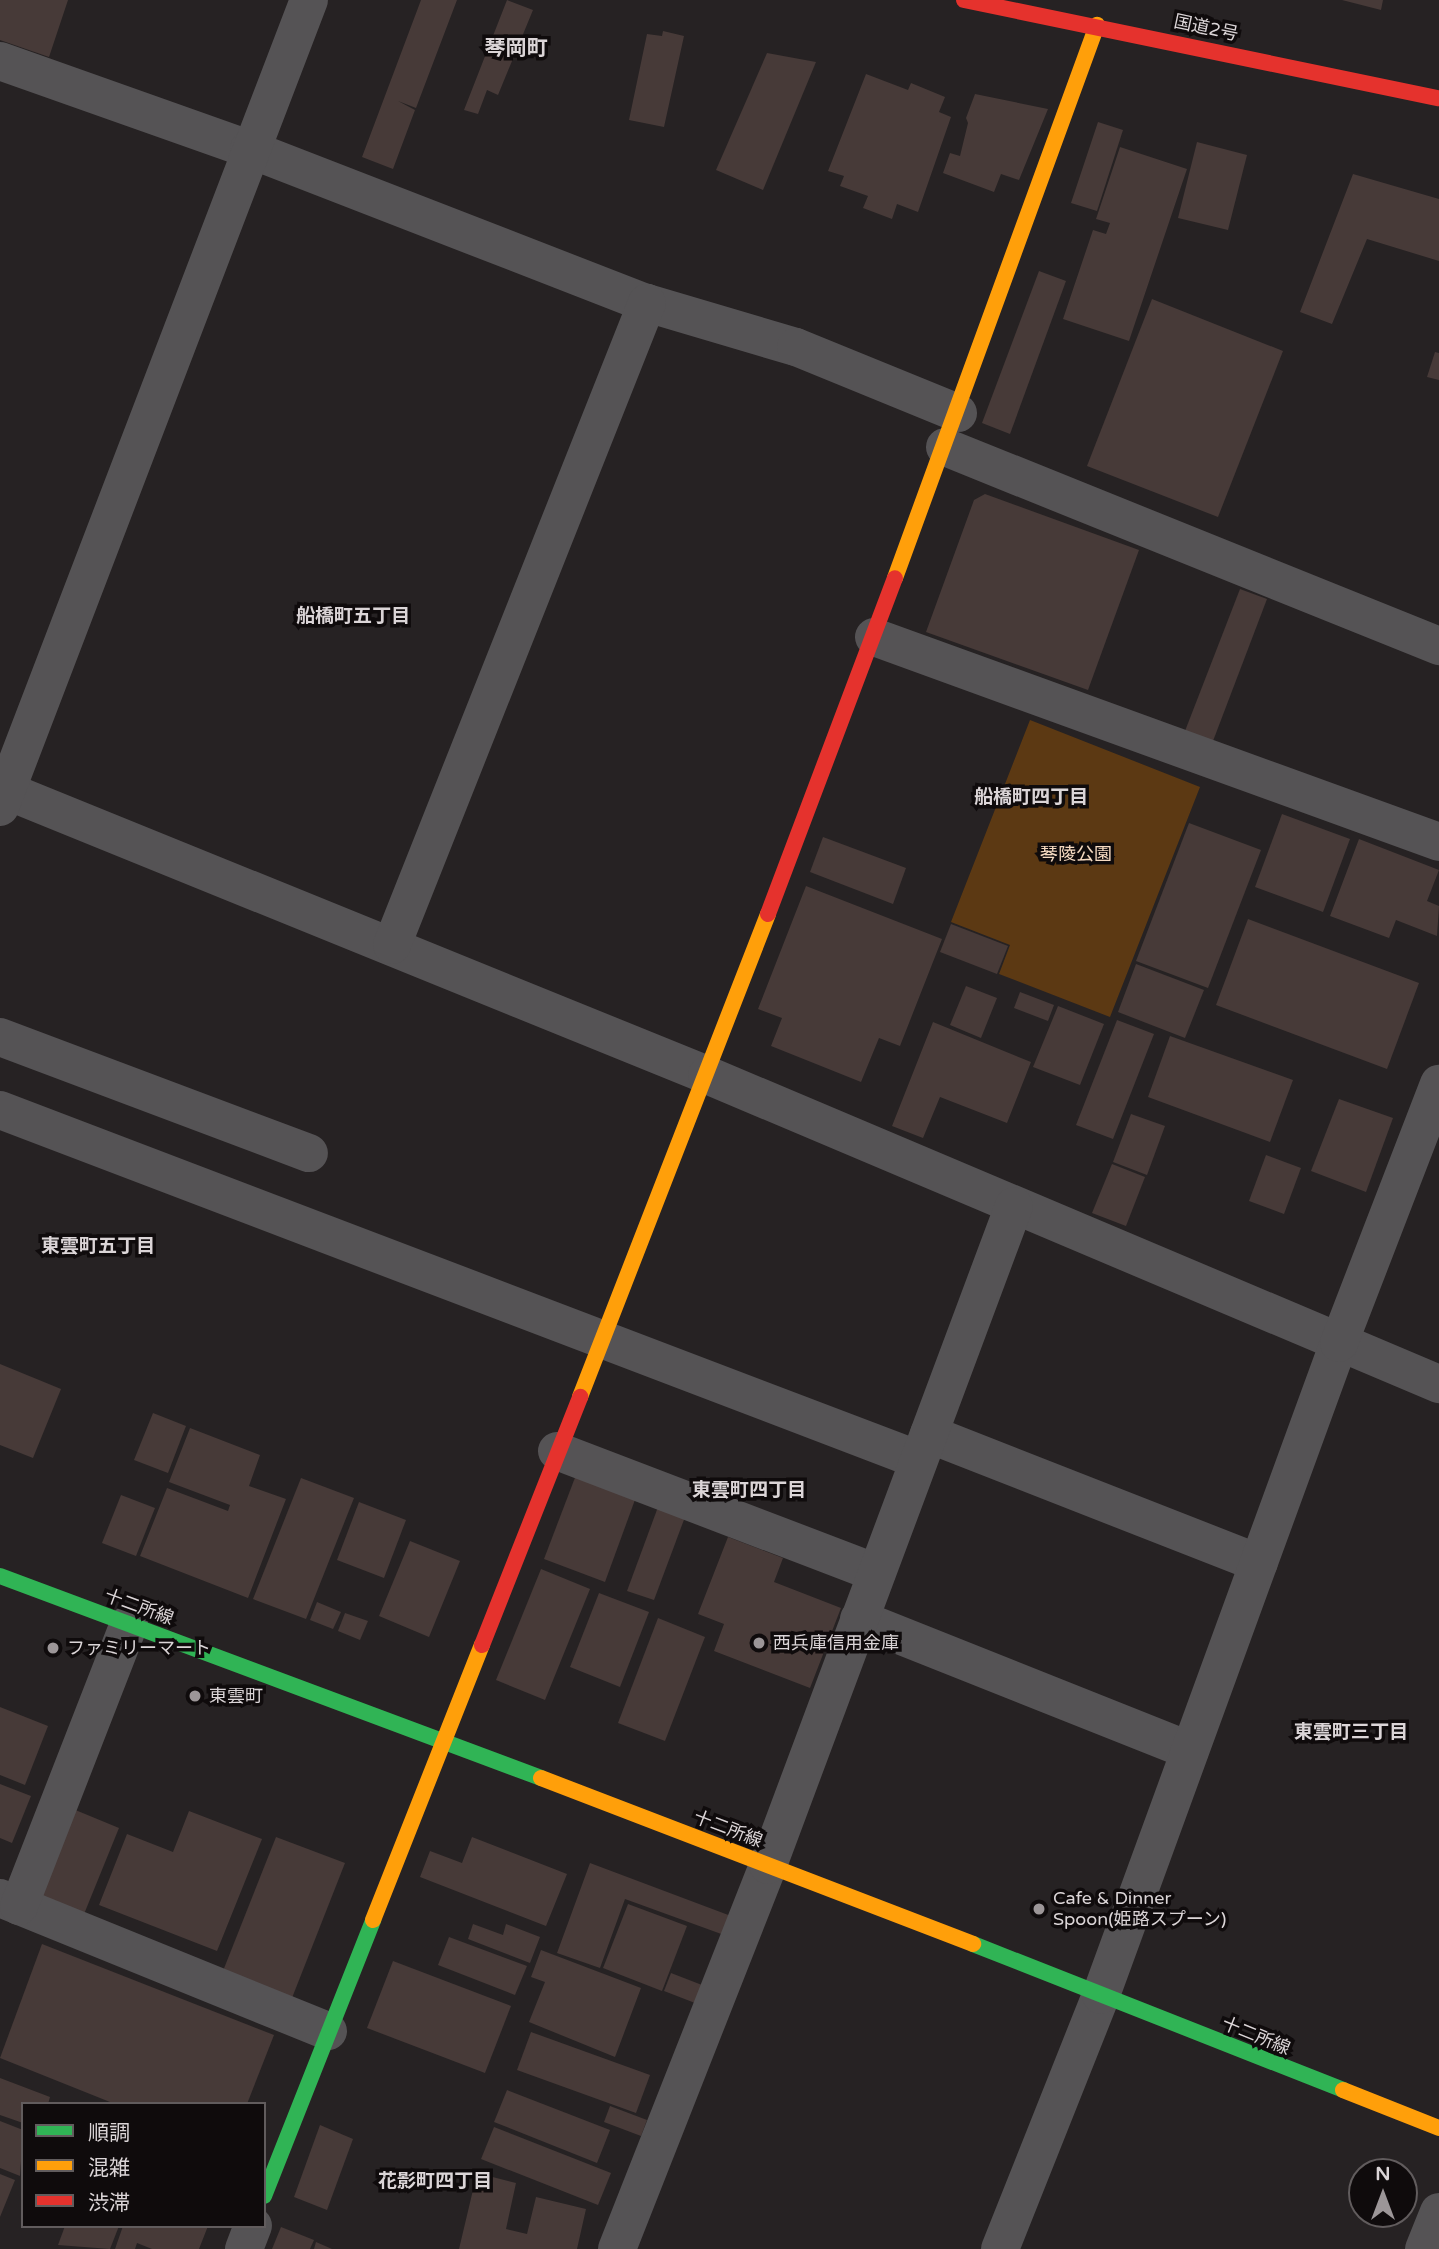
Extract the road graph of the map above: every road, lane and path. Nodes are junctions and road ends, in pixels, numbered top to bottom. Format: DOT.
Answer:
graph roads {
  1 [pos="309,0"];
  2 [pos="964,0"];
  3 [pos="1041,7"];
  4 [pos="1097,25"];
  5 [pos="0,61"];
  6 [pos="1439,98"];
  7 [pos="249,149"];
  8 [pos="648,303"];
  9 [pos="958,412"];
  10 [pos="945,447"];
  11 [pos="874,637"];
  12 [pos="1439,646"];
  13 [pos="2,795"];
  14 [pos="1439,842"];
  15 [pos="392,945"];
  16 [pos="0,1037"];
  17 [pos="707,1075"];
  18 [pos="1439,1084"];
  19 [pos="0,1110"];
  20 [pos="309,1153"];
  21 [pos="1014,1206"];
  22 [pos="602,1338"];
  23 [pos="1339,1343"];
  24 [pos="1439,1384"];
  25 [pos="924,1447"];
  26 [pos="556,1451"];
  27 [pos="1259,1563"];
  28 [pos="877,1573"];
  29 [pos="0,1576"];
  30 [pos="859,1619"];
  31 [pos="129,1624"];
  32 [pos="445,1742"];
  33 [pos="1190,1751"];
  34 [pos="768,1865"];
  35 [pos="10,1902"];
  36 [pos="1101,1995"];
  37 [pos="328,2031"];
  38 [pos="1439,2128"];
  39 [pos="266,2191"];
  40 [pos="1439,2212"];
  41 [pos="252,2228"];
  42 [pos="244,2249"];
  43 [pos="617,2249"];
  44 [pos="1000,2249"];
  45 [pos="1423,2249"];
  1 -- 7 [label="street"];
  2 -- 3 [label="main road, 国道2号"];
  3 -- 4 [label="main road, 国道2号"];
  4 -- 6 [label="main road, 国道2号"];
  4 -- 9 [label="main road"];
  5 -- 7 [label="street"];
  7 -- 8 [label="street"];
  7 -- 13 [label="street"];
  8 -- 9 [label="street"];
  8 -- 15 [label="street"];
  9 -- 10 [label="main road"];
  10 -- 11 [label="main road"];
  10 -- 12 [label="street"];
  11 -- 14 [label="street"];
  11 -- 17 [label="main road"];
  13 -- 15 [label="street"];
  15 -- 17 [label="street"];
  16 -- 20 [label="street"];
  17 -- 21 [label="street"];
  17 -- 22 [label="main road"];
  18 -- 23 [label="street"];
  19 -- 22 [label="street"];
  21 -- 23 [label="street"];
  21 -- 25 [label="street"];
  22 -- 25 [label="street"];
  22 -- 26 [label="main road"];
  23 -- 24 [label="street"];
  23 -- 27 [label="street"];
  25 -- 27 [label="street"];
  25 -- 28 [label="street"];
  26 -- 28 [label="street"];
  26 -- 32 [label="main road"];
  27 -- 33 [label="street"];
  28 -- 30 [label="street"];
  29 -- 31 [label="main road, 十二所線"];
  30 -- 33 [label="street"];
  30 -- 34 [label="street"];
  31 -- 32 [label="main road, 十二所線"];
  31 -- 35 [label="street"];
  32 -- 34 [label="main road, 十二所線"];
  32 -- 37 [label="main road"];
  33 -- 36 [label="street"];
  34 -- 36 [label="main road, 十二所線"];
  34 -- 43 [label="street"];
  35 -- 37 [label="street"];
  36 -- 38 [label="main road, 十二所線"];
  36 -- 44 [label="street"];
  37 -- 39 [label="main road"];
  40 -- 45 [label="street"];
  41 -- 42 [label="street"];
}
